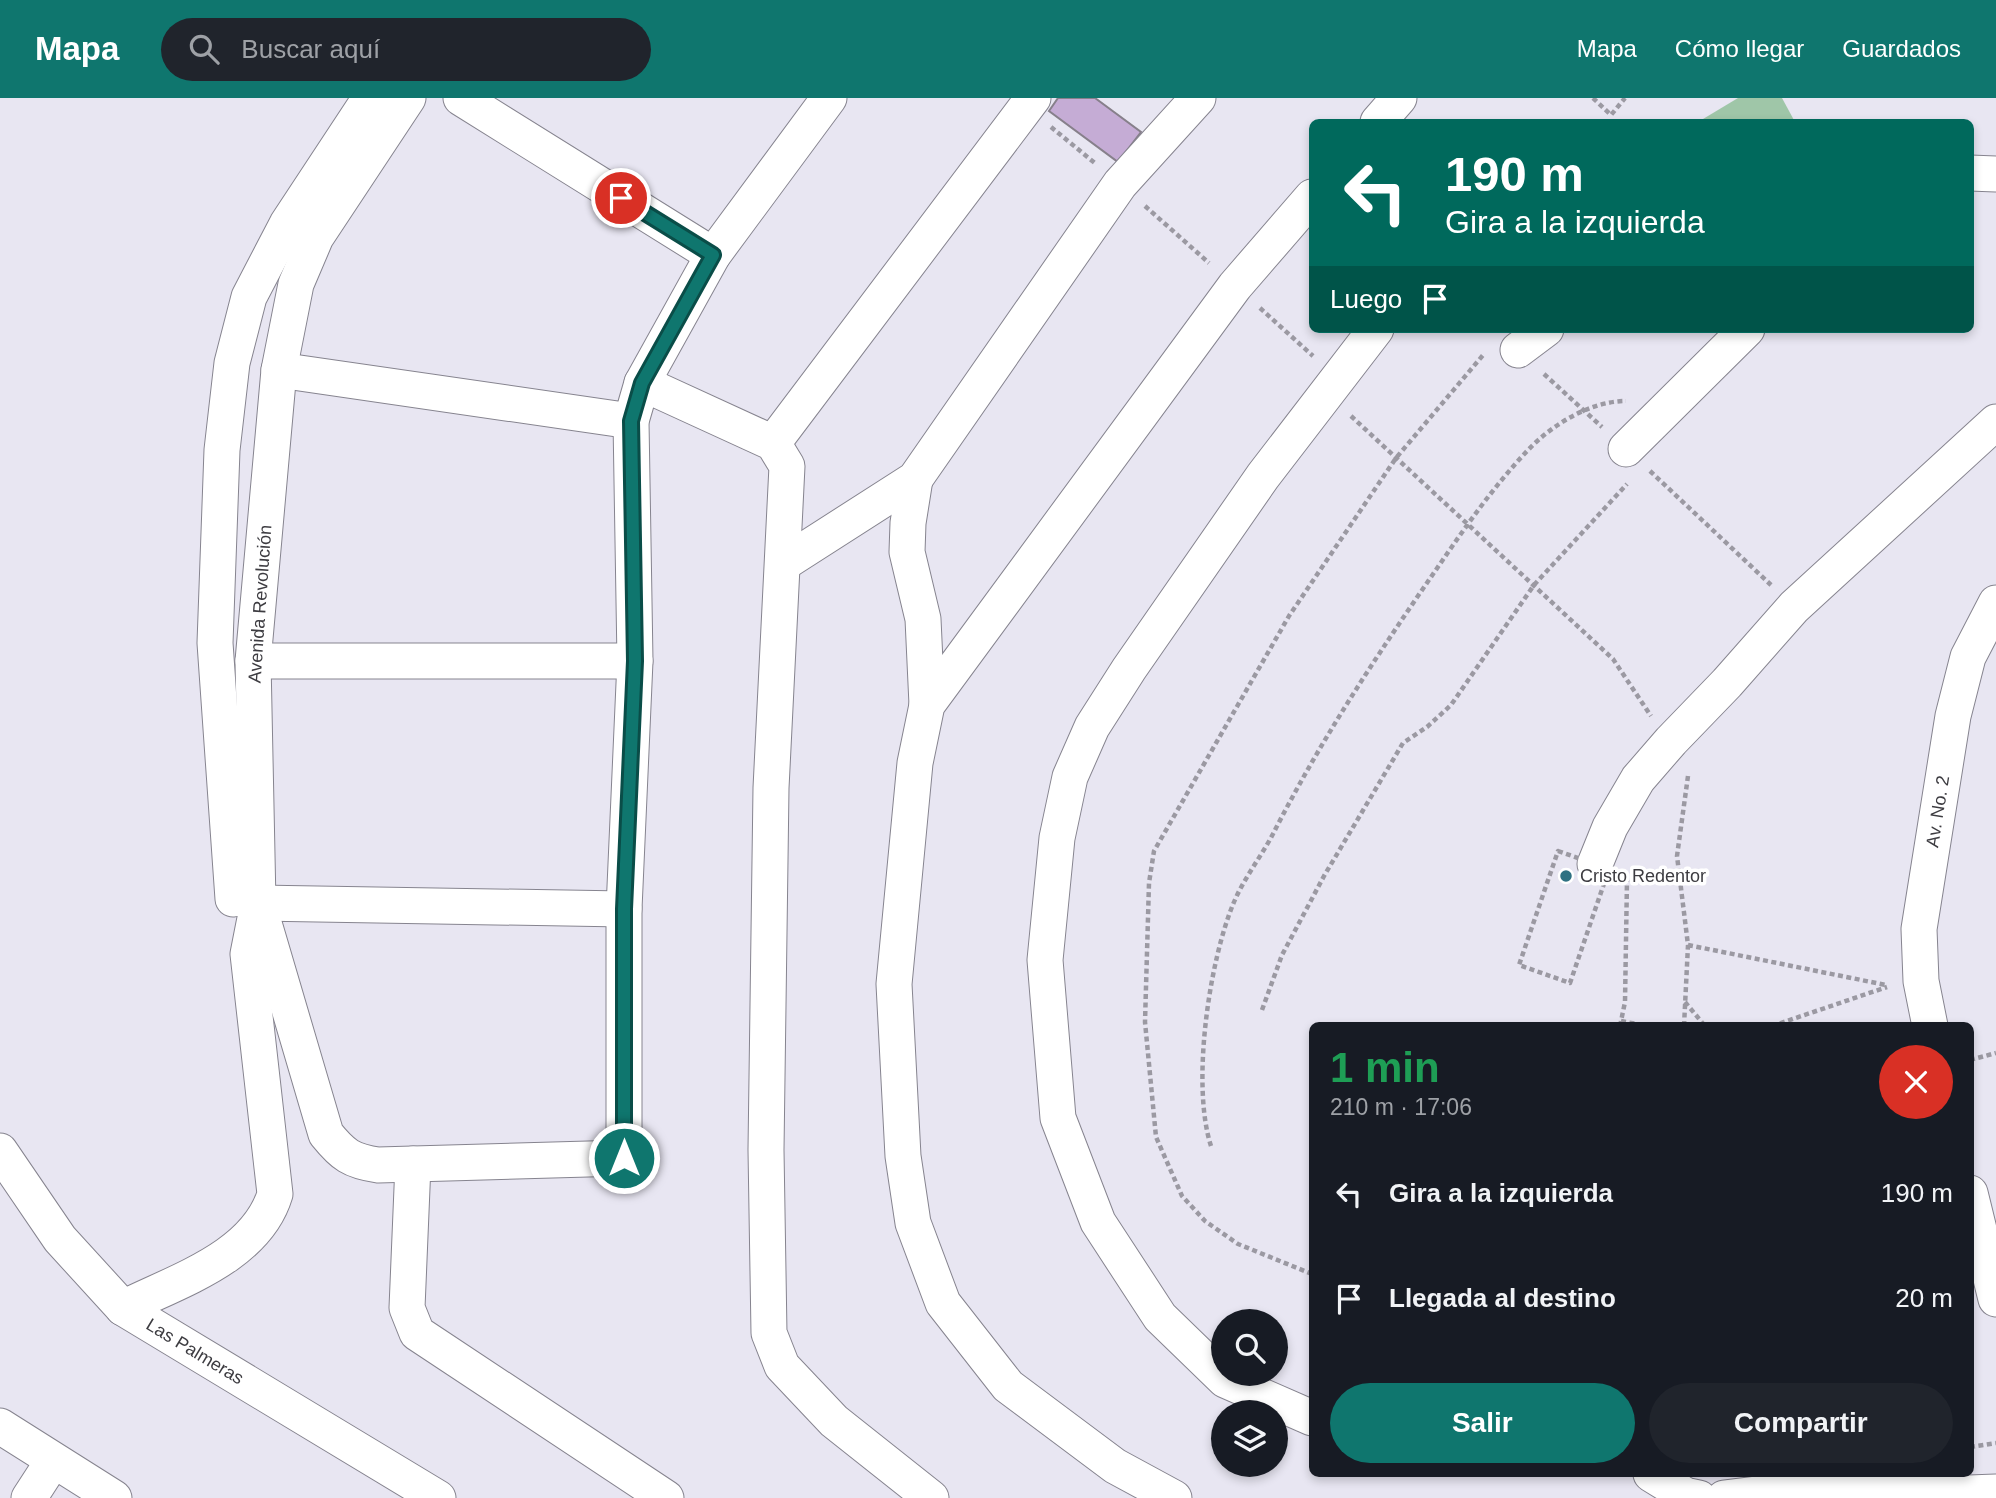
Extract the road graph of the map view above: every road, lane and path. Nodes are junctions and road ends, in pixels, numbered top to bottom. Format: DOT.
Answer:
graph roads {
  1 [pos="370,98"];
  2 [pos="408,98"];
  3 [pos="461,98"];
  4 [pos="829,98"];
  5 [pos="1198,98"];
  6 [pos="1399,98"];
  7 [pos="1593,98"];
  8 [pos="1625,98"];
  9 [pos="1030,102"];
  10 [pos="1381,119"];
  11 [pos="1974,173"];
  12 [pos="1996,174"];
  13 [pos="1121,184"];
  14 [pos="1309,200"];
  15 [pos="713,255"];
  16 [pos="1235,286"];
  17 [pos="1373,333"];
  18 [pos="1537,333"];
  19 [pos="1743,333"];
  20 [pos="1505,348"];
  21 [pos="279,370"];
  22 [pos="1338,379"];
  23 [pos="642,383"];
  24 [pos="1664,412"];
  25 [pos="631,421"];
  26 [pos="1996,422"];
  27 [pos="773,443"];
  28 [pos="1396,458"];
  29 [pos="1631,462"];
  30 [pos="915,479"];
  31 [pos="1467,524"];
  32 [pos="783,563"];
  33 [pos="1534,585"];
  34 [pos="1996,603"];
  35 [pos="253,661"];
  36 [pos="635,661"];
  37 [pos="927,705"];
  38 [pos="1690,721"];
  39 [pos="1595,864"];
  40 [pos="1627,877"];
  41 [pos="245,901"];
  42 [pos="624,909"];
  43 [pos="1688,945"];
  44 [pos="1684,1001"];
  45 [pos="1262,1010"];
  46 [pos="1621,1022"];
  47 [pos="1684,1022"];
  48 [pos="1702,1022"];
  49 [pos="1784,1022"];
  50 [pos="1929,1022"];
  51 [pos="1996,1053"];
  52 [pos="1974,1059"];
  53 [pos="1211,1146"];
  54 [pos="0,1151"];
  55 [pos="413,1164"];
  56 [pos="1974,1209"];
  57 [pos="1309,1272"];
  58 [pos="1996,1299"];
  59 [pos="123,1308"];
  60 [pos="1309,1417"];
  61 [pos="0,1426"];
  62 [pos="1996,1443"];
  63 [pos="1974,1446"];
  64 [pos="52,1461"];
  65 [pos="1656,1477"];
  66 [pos="1996,1492"];
  67 [pos="29,1498"];
  68 [pos="114,1498"];
  69 [pos="438,1498"];
  70 [pos="666,1498"];
  71 [pos="931,1498"];
  72 [pos="1174,1498"];
  73 [pos="1699,1498"];
  74 [pos="1724,1498"];
  1 -- 41 [label="street"];
  2 -- 21 [label="street, Avenida Revolución"];
  3 -- 15 [label="street"];
  4 -- 15 [label="street"];
  5 -- 13 [label="street"];
  6 -- 10 [label="street"];
  7 -- 8 [label="path"];
  9 -- 13 [label="path"];
  9 -- 27 [label="street"];
  11 -- 12 [label="street"];
  13 -- 16 [label="path"];
  13 -- 30 [label="street"];
  14 -- 16 [label="street"];
  15 -- 23 [label="street"];
  16 -- 22 [label="path"];
  16 -- 37 [label="street"];
  17 -- 22 [label="street"];
  18 -- 20 [label="street"];
  19 -- 24 [label="street"];
  20 -- 28 [label="path"];
  21 -- 25 [label="street"];
  21 -- 35 [label="street, Avenida Revolución"];
  22 -- 28 [label="path"];
  22 -- 60 [label="street"];
  23 -- 25 [label="street"];
  23 -- 27 [label="street"];
  24 -- 29 [label="street"];
  24 -- 31 [label="path"];
  25 -- 36 [label="street"];
  26 -- 38 [label="street"];
  27 -- 32 [label="street"];
  28 -- 31 [label="path"];
  28 -- 57 [label="path"];
  29 -- 33 [label="path"];
  30 -- 32 [label="street"];
  30 -- 37 [label="street"];
  31 -- 33 [label="path"];
  31 -- 53 [label="path"];
  32 -- 71 [label="street"];
  33 -- 38 [label="path"];
  33 -- 45 [label="path"];
  34 -- 50 [label="street, Av. No. 2"];
  35 -- 36 [label="street"];
  35 -- 41 [label="street, Avenida Revolución"];
  36 -- 42 [label="street"];
  37 -- 72 [label="street"];
  38 -- 39 [label="street"];
  38 -- 43 [label="path"];
  39 -- 39 [label="path"];
  40 -- 46 [label="path"];
  41 -- 42 [label="street"];
  41 -- 55 [label="street, Avenida Revolución"];
  41 -- 59 [label="street"];
  42 -- 55 [label="street"];
  43 -- 44 [label="path"];
  43 -- 49 [label="path"];
  44 -- 47 [label="path"];
  44 -- 48 [label="path"];
  51 -- 52 [label="path"];
  54 -- 59 [label="street, Las Palmeras"];
  55 -- 70 [label="street"];
  56 -- 58 [label="street"];
  59 -- 69 [label="street, Las Palmeras"];
  61 -- 64 [label="street"];
  62 -- 63 [label="path"];
  64 -- 67 [label="street"];
  64 -- 68 [label="street"];
  65 -- 73 [label="street"];
  66 -- 74 [label="street"];
}
